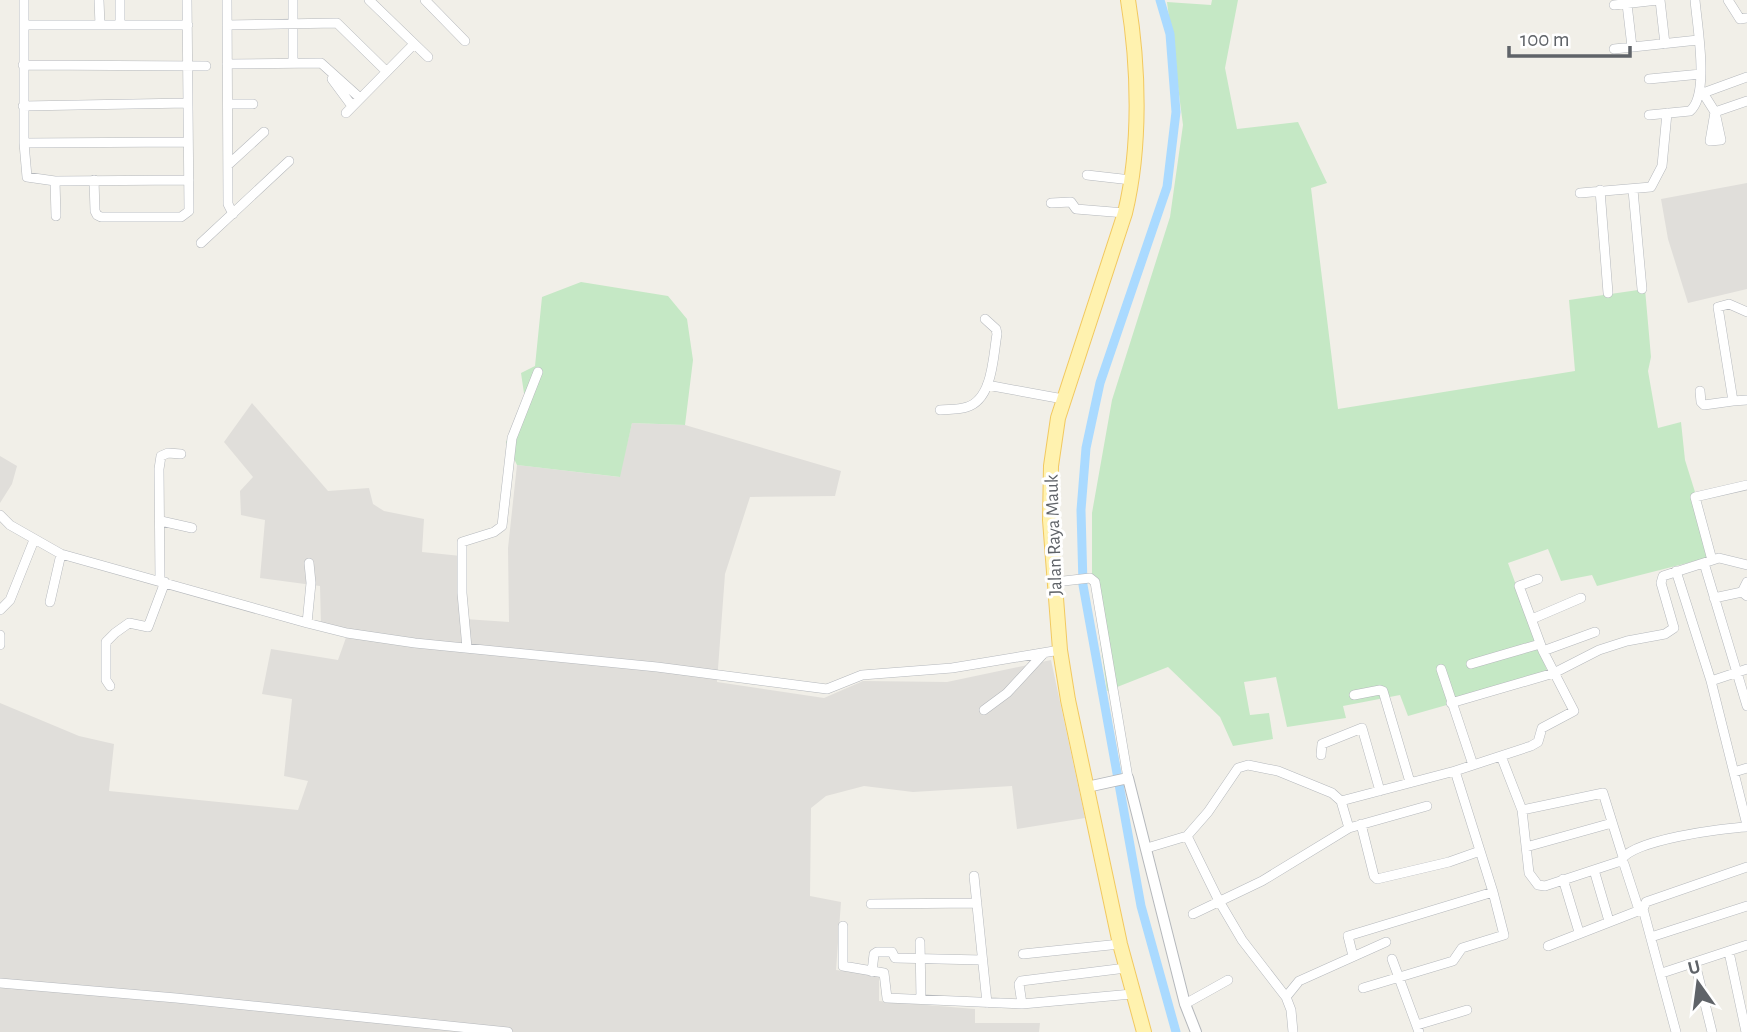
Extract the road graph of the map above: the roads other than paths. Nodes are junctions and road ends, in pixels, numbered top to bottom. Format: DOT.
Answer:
graph roads {
  1 [pos="24,0"];
  2 [pos="99,0"];
  3 [pos="120,0"];
  4 [pos="187,0"];
  5 [pos="227,0"];
  6 [pos="292,0"];
  7 [pos="369,0"];
  8 [pos="425,0"];
  9 [pos="1128,0"];
  10 [pos="1659,0"];
  11 [pos="1695,0"];
  12 [pos="1728,0"];
  13 [pos="1627,4"];
  14 [pos="1614,5"];
  15 [pos="1747,18"];
  16 [pos="293,24"];
  17 [pos="24,25"];
  18 [pos="100,25"];
  19 [pos="120,25"];
  20 [pos="188,25"];
  21 [pos="227,25"];
  22 [pos="1698,40"];
  23 [pos="465,41"];
  24 [pos="414,44"];
  25 [pos="1665,44"];
  26 [pos="1632,47"];
  27 [pos="1614,49"];
  28 [pos="428,57"];
  29 [pos="293,63"];
  30 [pos="321,63"];
  31 [pos="227,64"];
  32 [pos="23,65"];
  33 [pos="188,65"];
  34 [pos="206,66"];
  35 [pos="386,71"];
  36 [pos="1701,74"];
  37 [pos="1747,77"];
  38 [pos="1649,79"];
  39 [pos="1701,93"];
  40 [pos="360,98"];
  41 [pos="1747,102"];
  42 [pos="188,103"];
  43 [pos="228,104"];
  44 [pos="253,104"];
  45 [pos="23,106"];
  46 [pos="1667,113"];
  47 [pos="1649,115"];
  48 [pos="264,132"];
  49 [pos="188,142"];
  50 [pos="24,143"];
  51 [pos="289,161"];
  52 [pos="228,165"];
  53 [pos="1087,175"];
  54 [pos="94,180"];
  55 [pos="189,180"];
  56 [pos="1131,180"];
  57 [pos="55,181"];
  58 [pos="1600,190"];
  59 [pos="1633,190"];
  60 [pos="1580,192"];
  61 [pos="1051,203"];
  62 [pos="1125,213"];
  63 [pos="233,214"];
  64 [pos="56,216"];
  65 [pos="201,243"];
  66 [pos="1642,289"];
  67 [pos="1608,293"];
  68 [pos="1747,312"];
  69 [pos="985,319"];
  70 [pos="538,372"];
  71 [pos="987,385"];
  72 [pos="1700,391"];
  73 [pos="1063,399"];
  74 [pos="1733,401"];
  75 [pos="1747,401"];
  76 [pos="940,410"];
  77 [pos="181,454"];
  78 [pos="1747,485"];
  79 [pos="0,515"];
  80 [pos="161,521"];
  81 [pos="192,528"];
  82 [pos="34,540"];
  83 [pos="61,554"];
  84 [pos="1708,562"];
  85 [pos="309,563"];
  86 [pos="1747,565"];
  87 [pos="1676,571"];
  88 [pos="1538,579"];
  89 [pos="162,581"];
  90 [pos="1058,582"];
  91 [pos="1747,582"];
  92 [pos="1744,594"];
  93 [pos="1581,598"];
  94 [pos="1714,598"];
  95 [pos="50,602"];
  96 [pos="0,610"];
  97 [pos="1532,619"];
  98 [pos="307,623"];
  99 [pos="1595,632"];
  100 [pos="0,635"];
  101 [pos="0,645"];
  102 [pos="1542,647"];
  103 [pos="467,648"];
  104 [pos="1060,650"];
  105 [pos="1044,653"];
  106 [pos="1471,664"];
  107 [pos="1441,669"];
  108 [pos="1747,669"];
  109 [pos="1735,672"];
  110 [pos="1554,673"];
  111 [pos="1711,681"];
  112 [pos="110,686"];
  113 [pos="1354,695"];
  114 [pos="1451,703"];
  115 [pos="1747,706"];
  116 [pos="984,710"];
  117 [pos="1321,755"];
  118 [pos="1501,756"];
  119 [pos="1473,765"];
  120 [pos="1747,768"];
  121 [pos="1455,771"];
  122 [pos="1734,772"];
  123 [pos="1125,779"];
  124 [pos="1410,782"];
  125 [pos="1091,785"];
  126 [pos="1380,792"];
  127 [pos="1341,801"];
  128 [pos="1744,804"];
  129 [pos="1427,806"];
  130 [pos="1522,810"];
  131 [pos="1361,824"];
  132 [pos="1612,824"];
  133 [pos="1747,826"];
  134 [pos="1349,828"];
  135 [pos="1187,836"];
  136 [pos="1526,847"];
  137 [pos="1147,848"];
  138 [pos="1480,851"];
  139 [pos="1622,859"];
  140 [pos="1747,867"];
  141 [pos="1594,870"];
  142 [pos="974,876"];
  143 [pos="1563,879"];
  144 [pos="1493,892"];
  145 [pos="1219,901"];
  146 [pos="976,903"];
  147 [pos="871,904"];
  148 [pos="1747,906"];
  149 [pos="1641,909"];
  150 [pos="1193,914"];
  151 [pos="1609,921"];
  152 [pos="843,926"];
  153 [pos="1579,932"];
  154 [pos="1651,937"];
  155 [pos="920,942"];
  156 [pos="1386,942"];
  157 [pos="1120,944"];
  158 [pos="1747,945"];
  159 [pos="1548,946"];
  160 [pos="1729,951"];
  161 [pos="1023,954"];
  162 [pos="1353,956"];
  163 [pos="920,959"];
  164 [pos="982,960"];
  165 [pos="1392,960"];
  166 [pos="1695,963"];
  167 [pos="1126,968"];
  168 [pos="872,972"];
  169 [pos="1662,974"];
  170 [pos="1400,978"];
  171 [pos="1228,980"];
  172 [pos="0,983"];
  173 [pos="1363,988"];
  174 [pos="1132,994"];
  175 [pos="1286,997"];
  176 [pos="920,999"];
  177 [pos="987,1003"];
  178 [pos="1022,1003"];
  179 [pos="1185,1004"];
  180 [pos="1466,1010"];
  181 [pos="1418,1029"];
  182 [pos="508,1032"];
  183 [pos="1144,1032"];
  184 [pos="1195,1032"];
  185 [pos="1293,1032"];
  186 [pos="1676,1032"];
  187 [pos="1712,1032"];
  188 [pos="1746,1032"];
  1 -- 17 [label="street"];
  2 -- 18 [label="street"];
  3 -- 19 [label="street"];
  4 -- 20 [label="street"];
  5 -- 21 [label="street"];
  6 -- 16 [label="street"];
  7 -- 24 [label="street"];
  8 -- 23 [label="street"];
  9 -- 56 [label="main road, Jalan Raya Mauk"];
  10 -- 13 [label="street"];
  10 -- 25 [label="street"];
  11 -- 22 [label="street"];
  12 -- 15 [label="street"];
  13 -- 14 [label="street"];
  13 -- 26 [label="street"];
  16 -- 21 [label="street"];
  16 -- 29 [label="street"];
  16 -- 35 [label="street"];
  17 -- 18 [label="street"];
  17 -- 32 [label="street"];
  18 -- 19 [label="street"];
  19 -- 20 [label="street"];
  20 -- 33 [label="street"];
  21 -- 31 [label="street"];
  22 -- 25 [label="street"];
  22 -- 36 [label="street"];
  24 -- 28 [label="street"];
  24 -- 35 [label="street"];
  25 -- 26 [label="street"];
  26 -- 27 [label="street"];
  29 -- 30 [label="street"];
  29 -- 31 [label="street"];
  30 -- 40 [label="street"];
  30 -- 40 [label="street"];
  31 -- 43 [label="street"];
  32 -- 33 [label="street"];
  32 -- 45 [label="street"];
  33 -- 34 [label="street"];
  33 -- 42 [label="street"];
  35 -- 40 [label="street"];
  36 -- 38 [label="street"];
  36 -- 39 [label="street"];
  37 -- 39 [label="street"];
  39 -- 41 [label="street"];
  39 -- 46 [label="street"];
  42 -- 45 [label="street"];
  42 -- 49 [label="street"];
  43 -- 44 [label="street"];
  43 -- 52 [label="street"];
  45 -- 50 [label="street"];
  46 -- 47 [label="street"];
  46 -- 59 [label="street"];
  48 -- 52 [label="street"];
  49 -- 50 [label="street"];
  49 -- 55 [label="street"];
  50 -- 57 [label="street"];
  51 -- 63 [label="street"];
  52 -- 63 [label="street"];
  53 -- 56 [label="street"];
  54 -- 55 [label="street"];
  54 -- 55 [label="street"];
  54 -- 57 [label="street"];
  56 -- 62 [label="main road, Jalan Raya Mauk"];
  57 -- 64 [label="street"];
  58 -- 59 [label="street"];
  58 -- 60 [label="street"];
  58 -- 67 [label="street"];
  59 -- 66 [label="street"];
  61 -- 62 [label="street"];
  62 -- 73 [label="main road, Jalan Raya Mauk"];
  63 -- 65 [label="street"];
  68 -- 74 [label="street"];
  69 -- 71 [label="street"];
  70 -- 103 [label="street"];
  71 -- 73 [label="street"];
  71 -- 76 [label="street"];
  72 -- 74 [label="street"];
  73 -- 90 [label="main road, Jalan Raya Mauk"];
  74 -- 75 [label="street"];
  77 -- 80 [label="street"];
  78 -- 84 [label="street"];
  79 -- 82 [label="street"];
  80 -- 81 [label="street"];
  80 -- 89 [label="street"];
  82 -- 83 [label="street"];
  82 -- 96 [label="street"];
  83 -- 89 [label="street"];
  83 -- 95 [label="street"];
  84 -- 86 [label="street"];
  84 -- 87 [label="street"];
  84 -- 94 [label="street"];
  85 -- 98 [label="street"];
  87 -- 110 [label="street"];
  87 -- 111 [label="street"];
  88 -- 97 [label="street"];
  89 -- 98 [label="street"];
  89 -- 112 [label="street"];
  90 -- 104 [label="main road, Jalan Raya Mauk"];
  90 -- 123 [label="street"];
  91 -- 92 [label="street"];
  92 -- 94 [label="street"];
  93 -- 97 [label="street"];
  94 -- 109 [label="street"];
  97 -- 102 [label="street"];
  98 -- 103 [label="street"];
  99 -- 102 [label="street"];
  100 -- 101 [label="street"];
  102 -- 106 [label="street"];
  102 -- 110 [label="street"];
  103 -- 105 [label="street"];
  104 -- 105 [label="street"];
  104 -- 125 [label="main road, Jalan Raya Mauk"];
  105 -- 116 [label="street"];
  107 -- 114 [label="street"];
  108 -- 109 [label="street"];
  109 -- 111 [label="street"];
  109 -- 115 [label="street"];
  110 -- 114 [label="street"];
  110 -- 118 [label="street"];
  111 -- 122 [label="street"];
  113 -- 124 [label="street"];
  114 -- 119 [label="street"];
  117 -- 126 [label="street"];
  118 -- 119 [label="street"];
  118 -- 130 [label="street"];
  119 -- 121 [label="street"];
  120 -- 122 [label="street"];
  121 -- 124 [label="street"];
  121 -- 138 [label="street"];
  122 -- 128 [label="street"];
  123 -- 125 [label="street"];
  123 -- 137 [label="street"];
  124 -- 126 [label="street"];
  125 -- 157 [label="main road, Jalan Raya Mauk"];
  126 -- 127 [label="street"];
  127 -- 134 [label="street"];
  127 -- 135 [label="street"];
  128 -- 133 [label="street"];
  129 -- 131 [label="street"];
  130 -- 132 [label="street"];
  130 -- 136 [label="street"];
  131 -- 134 [label="street"];
  131 -- 138 [label="street"];
  132 -- 136 [label="street"];
  132 -- 139 [label="street"];
  133 -- 139 [label="street"];
  134 -- 145 [label="street"];
  135 -- 137 [label="street"];
  135 -- 145 [label="street"];
  136 -- 143 [label="street"];
  137 -- 179 [label="street"];
  138 -- 144 [label="street"];
  139 -- 141 [label="street"];
  139 -- 149 [label="street"];
  140 -- 149 [label="street"];
  141 -- 143 [label="street"];
  141 -- 151 [label="street"];
  142 -- 146 [label="street"];
  143 -- 153 [label="street"];
  144 -- 162 [label="street"];
  144 -- 170 [label="street"];
  145 -- 150 [label="street"];
  145 -- 175 [label="street"];
  146 -- 147 [label="street"];
  146 -- 164 [label="street"];
  148 -- 154 [label="street"];
  149 -- 151 [label="street"];
  149 -- 154 [label="street"];
  151 -- 153 [label="street"];
  152 -- 168 [label="street"];
  153 -- 159 [label="street"];
  154 -- 169 [label="street"];
  155 -- 163 [label="street"];
  156 -- 162 [label="street"];
  157 -- 161 [label="street"];
  157 -- 167 [label="main road, Jalan Raya Mauk"];
  158 -- 160 [label="street"];
  160 -- 166 [label="street"];
  160 -- 188 [label="street"];
  162 -- 175 [label="street"];
  163 -- 164 [label="street"];
  163 -- 168 [label="street"];
  163 -- 176 [label="street"];
  164 -- 177 [label="street"];
  165 -- 170 [label="street"];
  166 -- 169 [label="street"];
  166 -- 187 [label="street"];
  167 -- 174 [label="main road, Jalan Raya Mauk"];
  167 -- 178 [label="street"];
  168 -- 176 [label="street"];
  169 -- 186 [label="street"];
  170 -- 173 [label="street"];
  170 -- 181 [label="street"];
  171 -- 179 [label="street"];
  172 -- 182 [label="street"];
  174 -- 178 [label="street"];
  174 -- 183 [label="main road, Jalan Raya Mauk"];
  175 -- 185 [label="street"];
  176 -- 177 [label="street"];
  177 -- 178 [label="street"];
  179 -- 184 [label="street"];
  180 -- 181 [label="street"];
}
